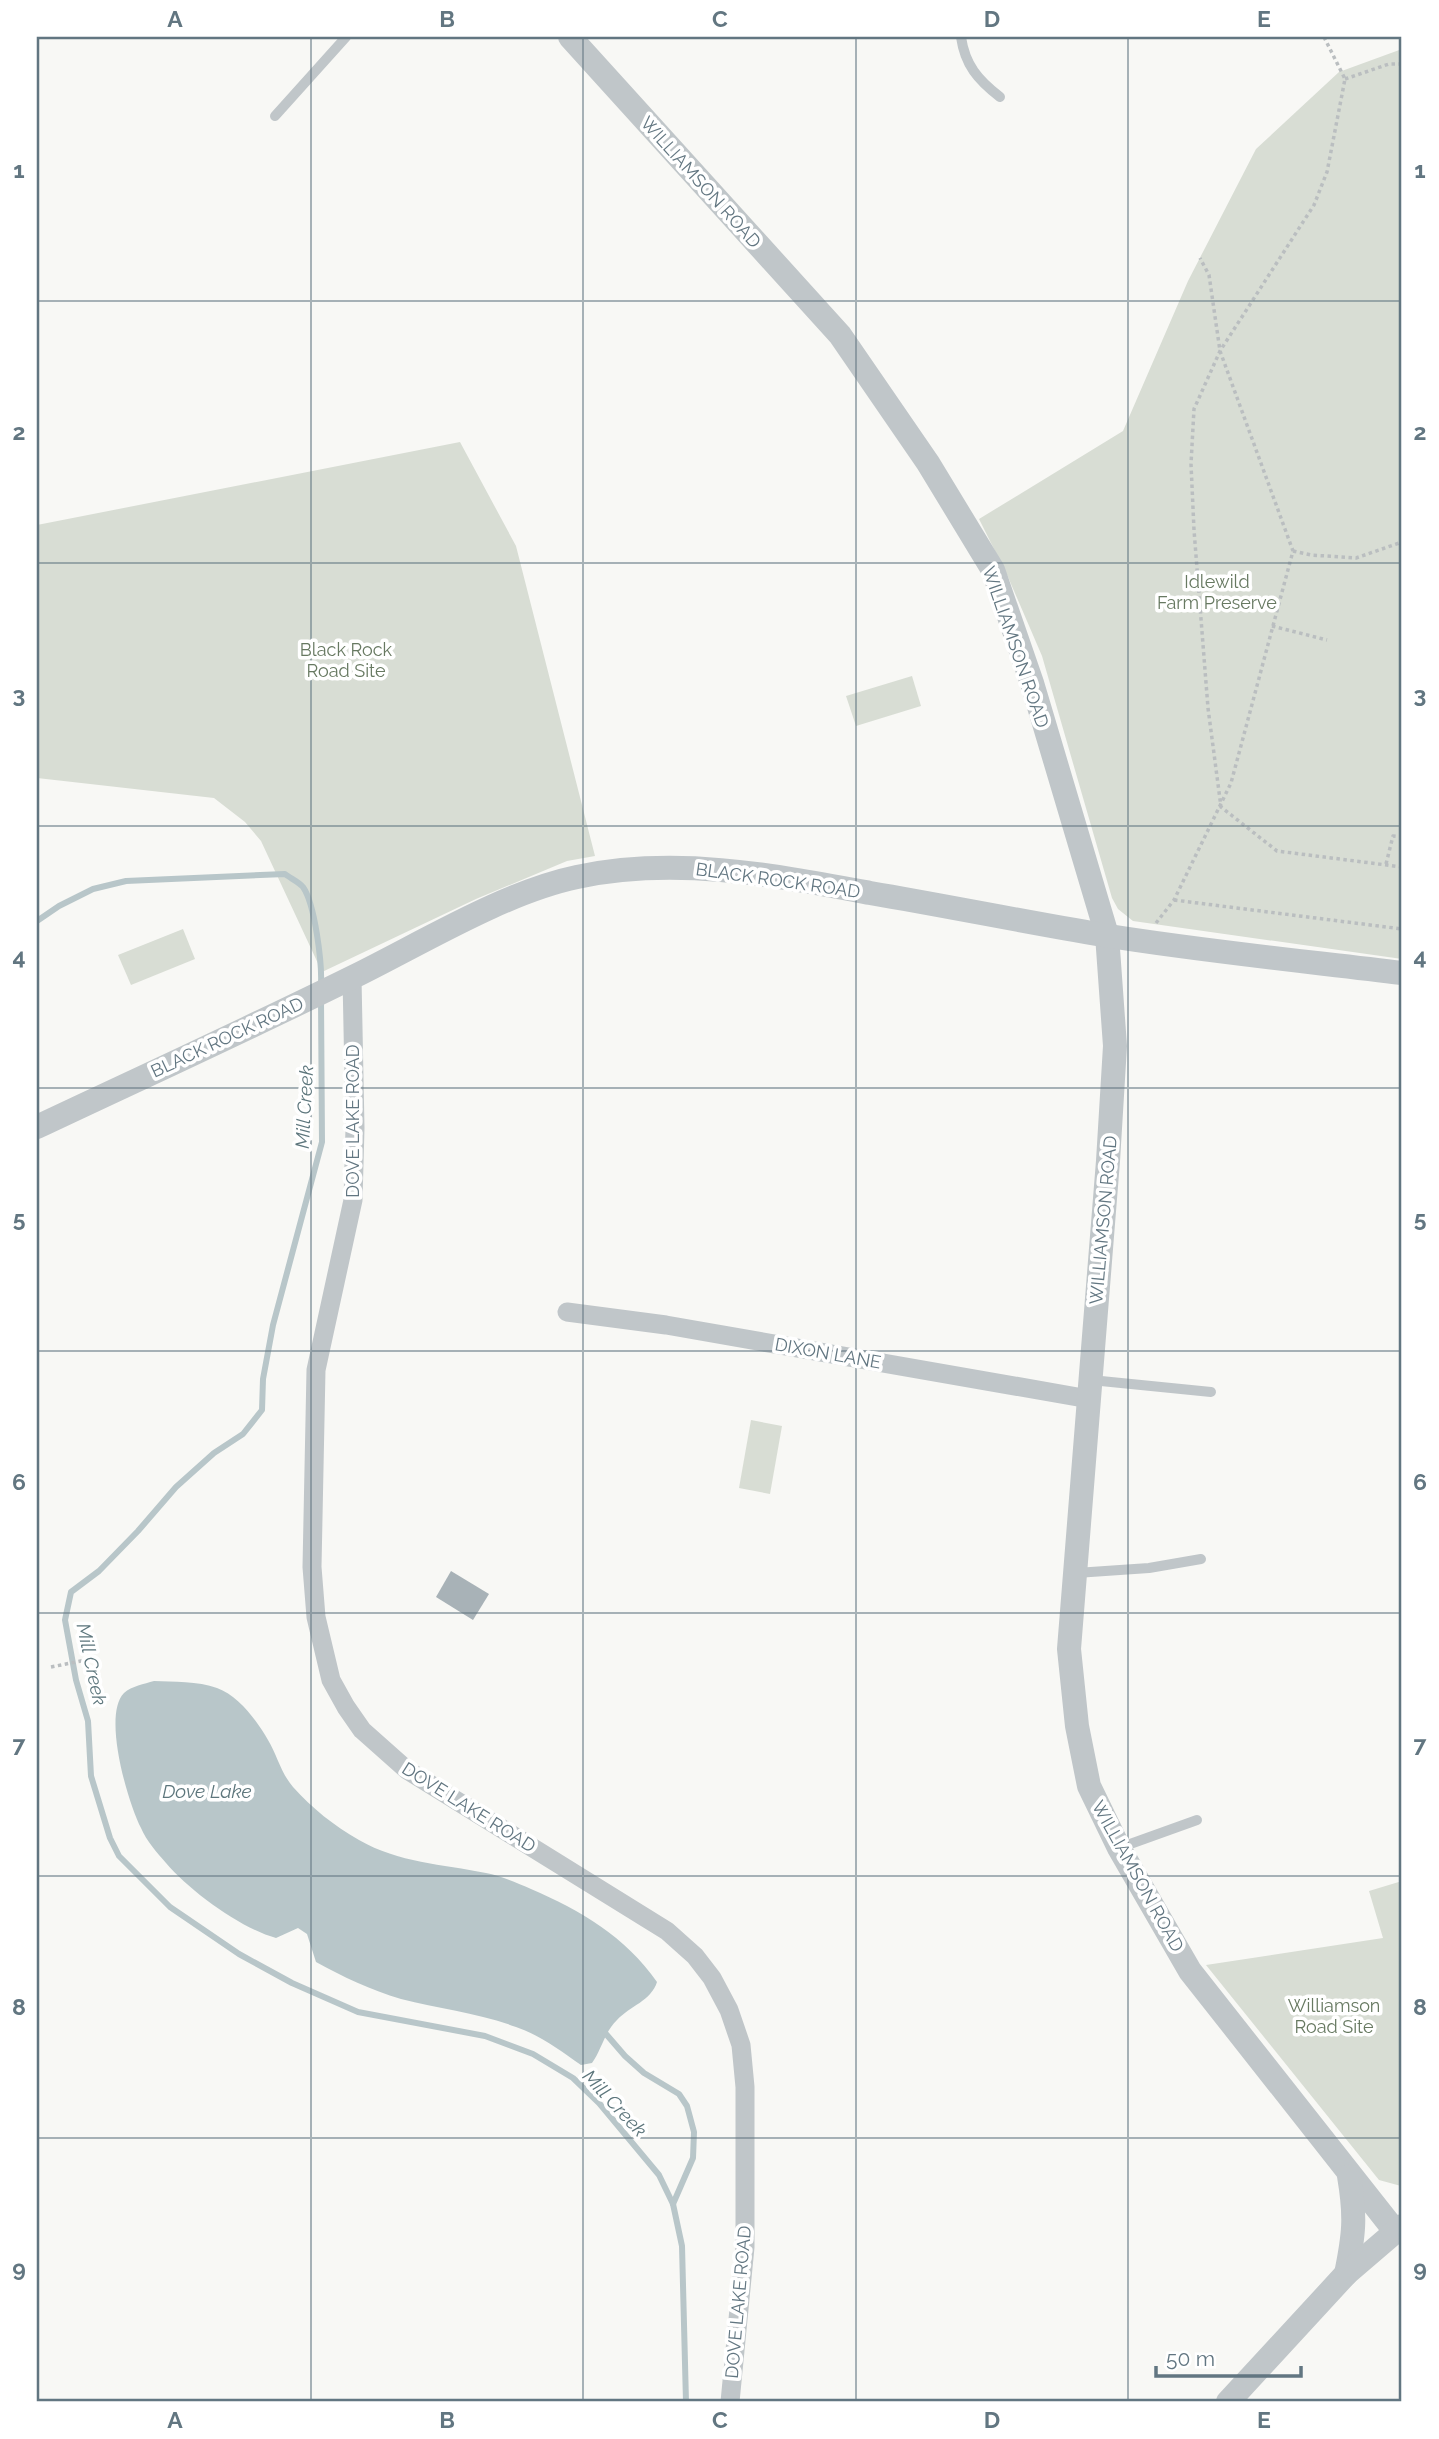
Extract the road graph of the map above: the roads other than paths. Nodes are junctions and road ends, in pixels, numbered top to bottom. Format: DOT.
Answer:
graph roads {
  1 [pos="346,37"];
  2 [pos="570,37"];
  3 [pos="961,37"];
  4 [pos="1000,97"];
  5 [pos="275,116"];
  6 [pos="1107,935"];
  7 [pos="1402,973"];
  8 [pos="332,987"];
  9 [pos="37,1127"];
  10 [pos="567,1312"];
  11 [pos="1089,1390"];
  12 [pos="1211,1392"];
  13 [pos="1201,1559"];
  14 [pos="1075,1574"];
  15 [pos="1196,1821"];
  16 [pos="1119,1848"];
  17 [pos="1349,2172"];
  18 [pos="1399,2228"];
  19 [pos="1346,2274"];
  20 [pos="730,2402"];
  21 [pos="1228,2402"];
  1 -- 5 [label="lane"];
  2 -- 6 [label="street, WILLIAMSON ROAD"];
  3 -- 4 [label="lane"];
  6 -- 7 [label="street, BLACK ROCK ROAD"];
  6 -- 8 [label="street, BLACK ROCK ROAD"];
  6 -- 11 [label="street, WILLIAMSON ROAD"];
  8 -- 9 [label="street, BLACK ROCK ROAD"];
  8 -- 20 [label="street, DOVE LAKE ROAD"];
  10 -- 11 [label="street, DIXON LANE"];
  11 -- 12 [label="lane"];
  11 -- 14 [label="street, WILLIAMSON ROAD"];
  13 -- 14 [label="lane"];
  14 -- 16 [label="street, WILLIAMSON ROAD"];
  15 -- 16 [label="lane"];
  16 -- 17 [label="street, WILLIAMSON ROAD"];
  17 -- 18 [label="street, WILLIAMSON ROAD"];
  17 -- 19 [label="street"];
  18 -- 19 [label="street, WILLIAMSON ROAD"];
  19 -- 21 [label="street, WILLIAMSON ROAD"];
}
